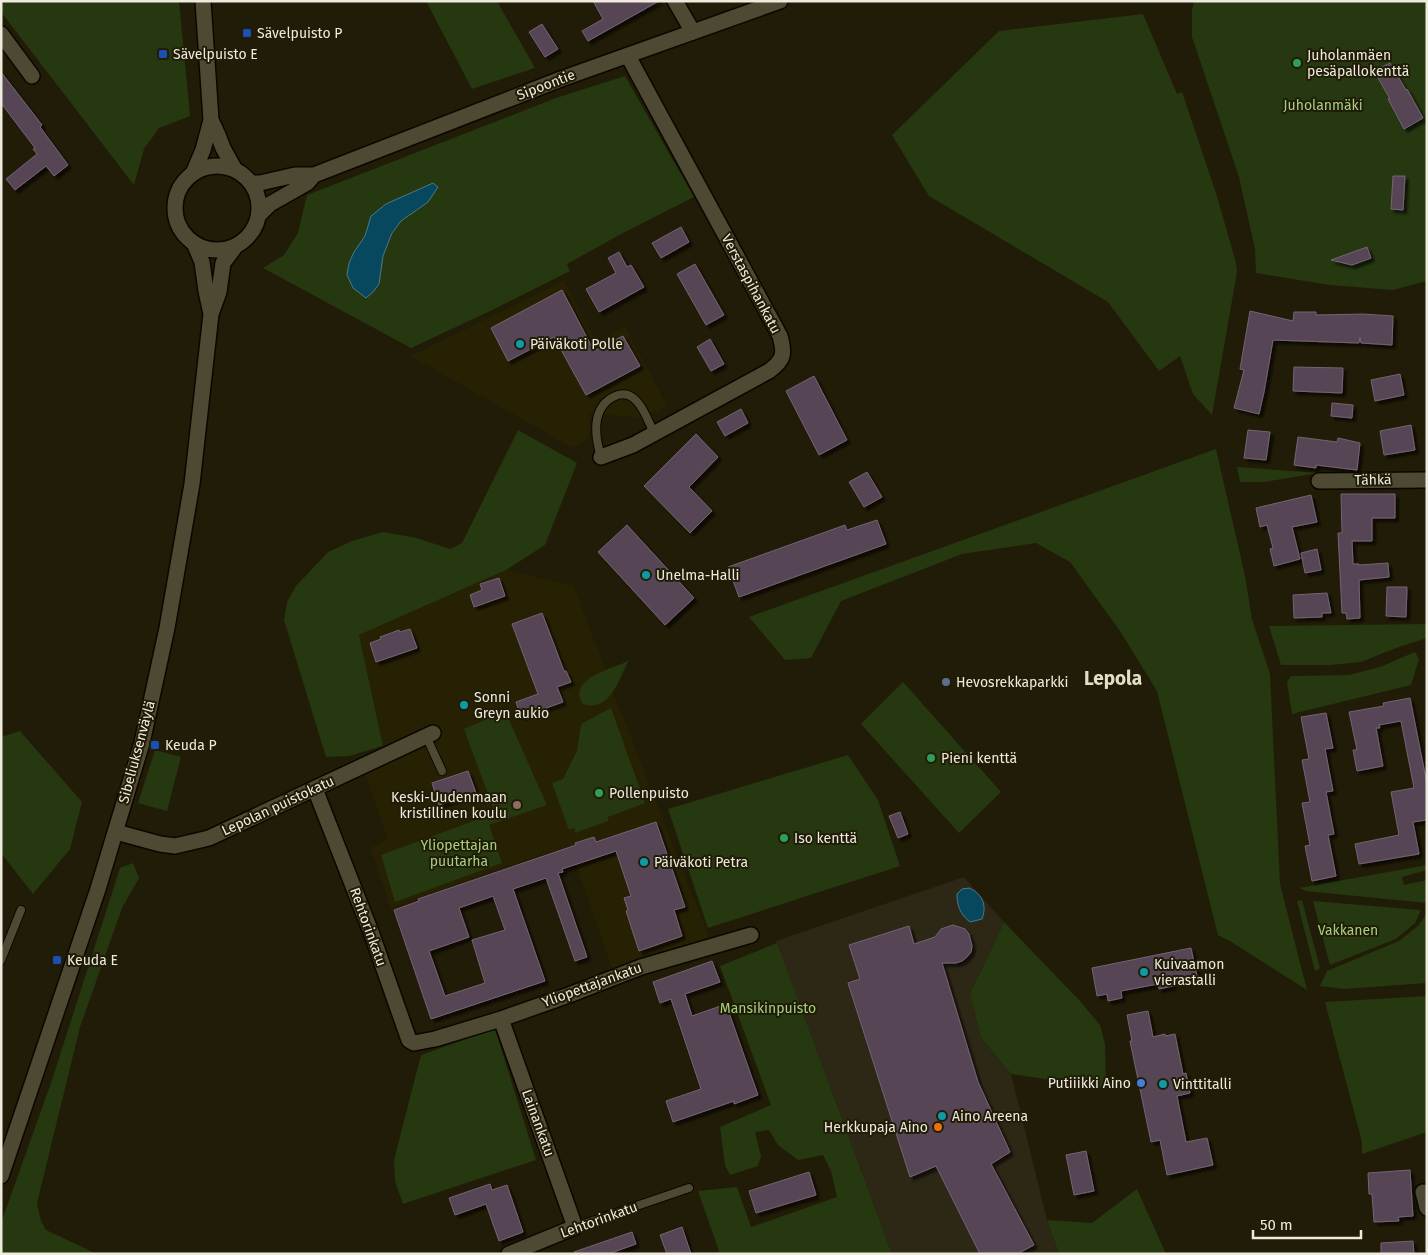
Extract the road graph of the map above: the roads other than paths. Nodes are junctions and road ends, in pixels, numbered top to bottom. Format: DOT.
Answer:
graph roads {
  1 [pos="203,1"];
  2 [pos="675,1"];
  3 [pos="780,1"];
  4 [pos="693,32"];
  5 [pos="1,34"];
  6 [pos="628,56"];
  7 [pos="32,76"];
  8 [pos="211,120"];
  9 [pos="234,168"];
  10 [pos="194,172"];
  11 [pos="314,175"];
  12 [pos="251,183"];
  13 [pos="260,214"];
  14 [pos="194,243"];
  15 [pos="235,246"];
  16 [pos="212,314"];
  17 [pos="654,433"];
  18 [pos="601,457"];
  19 [pos="1427,480"];
  20 [pos="1319,481"];
  21 [pos="430,734"];
  22 [pos="442,772"];
  23 [pos="315,789"];
  24 [pos="116,832"];
  25 [pos="20,910"];
  26 [pos="751,935"];
  27 [pos="1,960"];
  28 [pos="501,1019"];
  29 [pos="435,1039"];
  30 [pos="1,1176"];
  31 [pos="689,1188"];
  32 [pos="1423,1192"];
  33 [pos="1427,1208"];
  34 [pos="575,1227"];
  35 [pos="510,1254"];
  1 -- 8 [label="street"];
  2 -- 4 [label="street"];
  3 -- 4 [label="street, Sipoontie"];
  4 -- 6 [label="street, Sipoontie"];
  5 -- 7 [label="street"];
  6 -- 11 [label="street, Sipoontie"];
  6 -- 17 [label="street, Verstaspihankatu"];
  8 -- 9 [label="street"];
  8 -- 10 [label="street"];
  9 -- 10 [label="street"];
  9 -- 12 [label="street"];
  10 -- 14 [label="street"];
  11 -- 12 [label="street, Sipoontie"];
  11 -- 13 [label="street, Sipoontie"];
  12 -- 13 [label="street"];
  13 -- 15 [label="street"];
  14 -- 15 [label="street"];
  14 -- 16 [label="street, Sibeliuksenväylä"];
  15 -- 16 [label="street, Sibeliuksenväylä"];
  16 -- 24 [label="street, Sibeliuksenväylä"];
  17 -- 18 [label="street, Verstaspihankatu"];
  17 -- 18 [label="lane"];
  19 -- 20 [label="street, Tähkä"];
  21 -- 22 [label="lane"];
  21 -- 23 [label="street, Lepolan puistokatu"];
  23 -- 24 [label="street, Lepolan puistokatu"];
  23 -- 29 [label="street, Rehtorinkatu"];
  24 -- 30 [label="street, Sibeliuksenväylä"];
  25 -- 27 [label="lane"];
  26 -- 28 [label="street, Yliopettajankatu"];
  28 -- 29 [label="street, Yliopettajankatu"];
  28 -- 34 [label="street, Lainankatu"];
  31 -- 34 [label="lane, Lehtorinkatu"];
  32 -- 33 [label="street"];
  34 -- 35 [label="street, Lehtorinkatu"];
}
